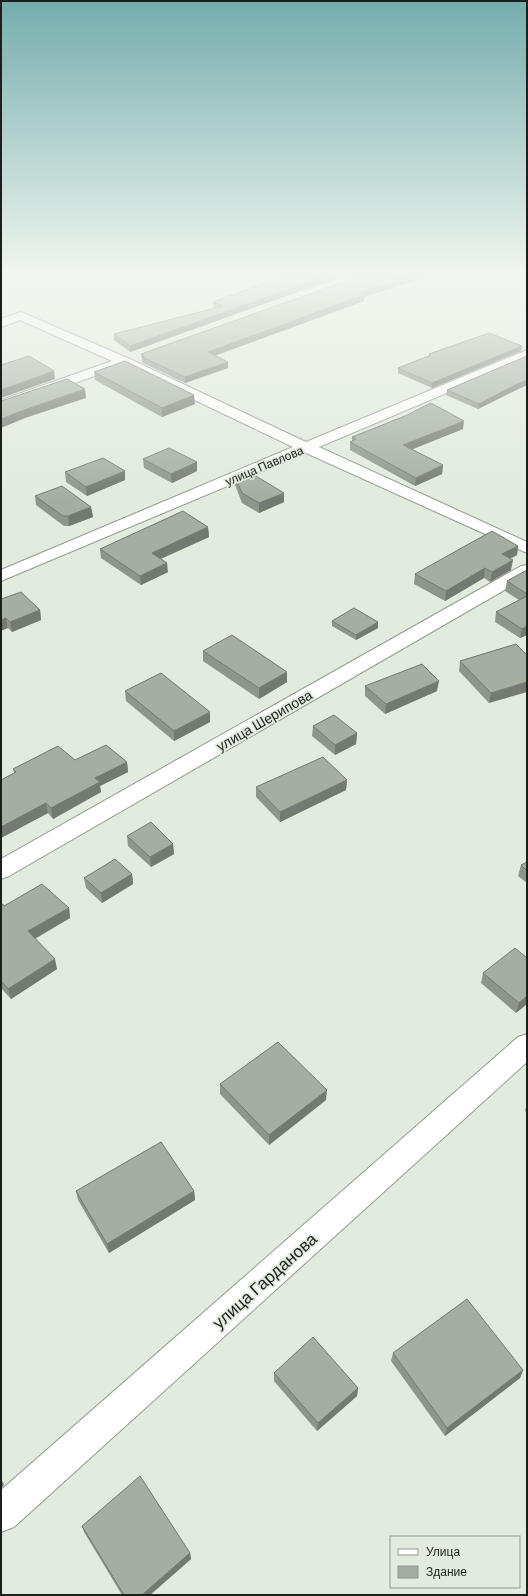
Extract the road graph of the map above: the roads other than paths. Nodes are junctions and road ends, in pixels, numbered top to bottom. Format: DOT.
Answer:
graph roads {
  1 [pos="99,350"];
  2 [pos="527,354"];
  3 [pos="139,356"];
  4 [pos="125,362"];
  5 [pos="1,405"];
  6 [pos="305,447"];
  7 [pos="527,548"];
  8 [pos="527,570"];
  9 [pos="1,576"];
  10 [pos="1,870"];
  11 [pos="527,1045"];
  12 [pos="1,1514"];
  1 -- 4 [label="street"];
  2 -- 6 [label="street, улица Павлова"];
  3 -- 4 [label="street"];
  4 -- 5 [label="street"];
  4 -- 6 [label="street"];
  6 -- 7 [label="street"];
  6 -- 9 [label="street, улица Павлова"];
  8 -- 10 [label="street, улица Шерипова"];
  11 -- 12 [label="street, улица Гарданова"];
}
